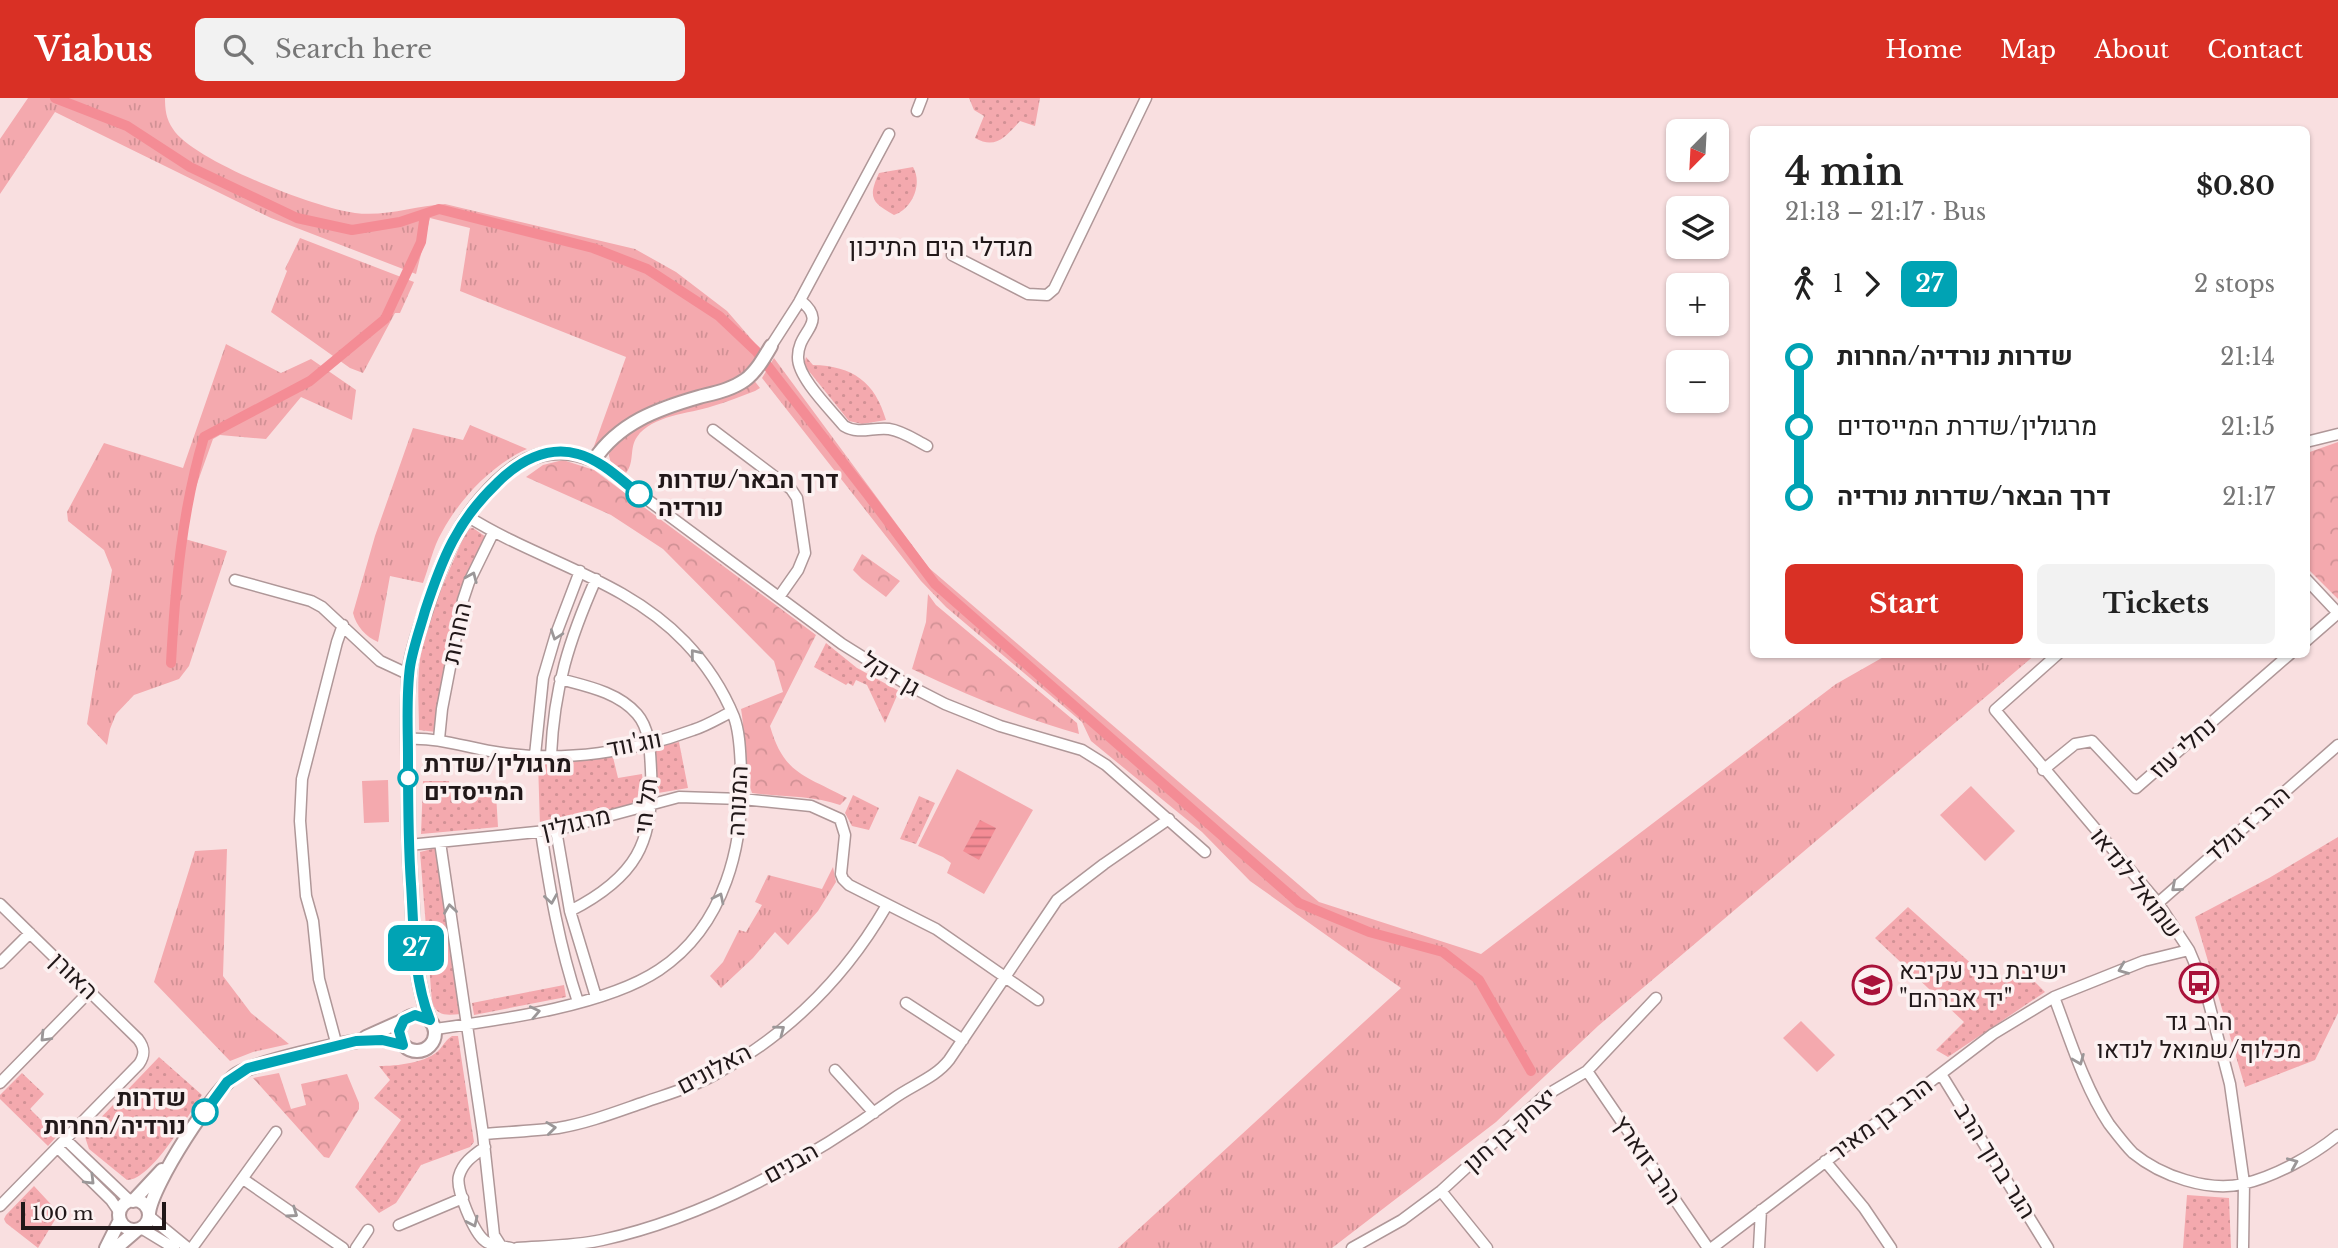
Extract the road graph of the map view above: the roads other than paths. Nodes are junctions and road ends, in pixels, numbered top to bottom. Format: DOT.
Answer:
graph roads {
  1 [pos="922,98"];
  2 [pos="1146,98"];
  3 [pos="917,111"];
  4 [pos="889,134"];
  5 [pos="952,255"];
  6 [pos="800,300"];
  7 [pos="771,346"];
  8 [pos="713,430"];
  9 [pos="2338,434"];
  10 [pos="2310,441"];
  11 [pos="927,446"];
  12 [pos="594,460"];
  13 [pos="467,516"];
  14 [pos="493,533"];
  15 [pos="580,571"];
  16 [pos="596,579"];
  17 [pos="235,580"];
  18 [pos="2310,583"];
  19 [pos="779,597"];
  20 [pos="343,625"];
  21 [pos="2310,637"];
  22 [pos="2053,658"];
  23 [pos="2285,658"];
  24 [pos="410,675"];
  25 [pos="560,679"];
  26 [pos="733,716"];
  27 [pos="713,727"];
  28 [pos="408,739"];
  29 [pos="439,739"];
  30 [pos="649,744"];
  31 [pos="2338,745"];
  32 [pos="535,755"];
  33 [pos="551,755"];
  34 [pos="2043,770"];
  35 [pos="742,799"];
  36 [pos="652,803"];
  37 [pos="1169,819"];
  38 [pos="556,830"];
  39 [pos="541,832"];
  40 [pos="440,842"];
  41 [pos="409,845"];
  42 [pos="1205,852"];
  43 [pos="2158,903"];
  44 [pos="0,904"];
  45 [pos="887,905"];
  46 [pos="570,911"];
  47 [pos="30,933"];
  48 [pos="2189,950"];
  49 [pos="0,963"];
  50 [pos="1006,978"];
  51 [pos="418,980"];
  52 [pos="90,991"];
  53 [pos="596,997"];
  54 [pos="2054,997"];
  55 [pos="1656,998"];
  56 [pos="1038,1000"];
  57 [pos="578,1002"];
  58 [pos="906,1003"];
  59 [pos="406,1018"];
  60 [pos="432,1024"];
  61 [pos="467,1024"];
  62 [pos="963,1040"];
  63 [pos="356,1041"];
  64 [pos="403,1045"];
  65 [pos="337,1046"];
  66 [pos="835,1070"];
  67 [pos="1587,1071"];
  68 [pos="1941,1074"];
  69 [pos="0,1083"];
  70 [pos="874,1113"];
  71 [pos="276,1132"];
  72 [pos="483,1134"];
  73 [pos="2338,1135"];
  74 [pos="62,1144"];
  75 [pos="485,1147"];
  76 [pos="174,1157"];
  77 [pos="1825,1161"];
  78 [pos="243,1179"];
  79 [pos="2244,1184"];
  80 [pos="1441,1191"];
  81 [pos="463,1198"];
  82 [pos="131,1201"];
  83 [pos="0,1206"];
  84 [pos="1761,1210"];
  85 [pos="149,1215"];
  86 [pos="120,1216"];
  87 [pos="399,1225"];
  88 [pos="139,1229"];
  89 [pos="368,1230"];
  90 [pos="506,1247"];
  91 [pos="106,1248"];
  92 [pos="116,1248"];
  93 [pos="174,1248"];
  94 [pos="190,1248"];
  95 [pos="343,1248"];
  96 [pos="356,1248"];
  97 [pos="517,1248"];
  98 [pos="1352,1248"];
  99 [pos="1487,1248"];
  100 [pos="1710,1248"];
  101 [pos="1759,1248"];
  102 [pos="1891,1248"];
  103 [pos="2048,1248"];
  104 [pos="2243,1248"];
  1 -- 3 [label="street"];
  2 -- 5 [label="street"];
  4 -- 6 [label="street"];
  6 -- 7 [label="street"];
  6 -- 11 [label="street"];
  7 -- 12 [label="street"];
  8 -- 19 [label="street"];
  9 -- 10 [label="street"];
  12 -- 13 [label="street"];
  12 -- 19 [label="street, גן דקל"];
  13 -- 14 [label="street, המנורה"];
  13 -- 24 [label="street"];
  14 -- 15 [label="street, המנורה"];
  29 -- 14 [label="street, החרות, one-way"];
  15 -- 16 [label="street, המנורה"];
  15 -- 32 [label="street, one-way"];
  16 -- 25 [label="street"];
  26 -- 16 [label="street, המנורה, one-way"];
  17 -- 20 [label="street"];
  18 -- 21 [label="street"];
  19 -- 37 [label="street, גן דקל"];
  20 -- 24 [label="street"];
  20 -- 65 [label="street"];
  22 -- 34 [label="street, שמואל לנדאו"];
  23 -- 34 [label="street, נחלי עוז"];
  24 -- 28 [label="street"];
  25 -- 30 [label="street, תל חי"];
  25 -- 33 [label="street"];
  26 -- 27 [label="street"];
  26 -- 30 [label="street, ווג'ווד"];
  26 -- 35 [label="street, המנורה"];
  28 -- 29 [label="street, ווג'ווד"];
  28 -- 41 [label="street"];
  29 -- 32 [label="street, ווג'ווד"];
  30 -- 33 [label="street, ווג'ווד"];
  30 -- 36 [label="street, תל חי"];
  31 -- 43 [label="street, הרב ז גולד, one-way"];
  32 -- 33 [label="street, ווג'ווד"];
  34 -- 43 [label="street, שמואל לנדאו"];
  35 -- 36 [label="street, מרגולין"];
  35 -- 45 [label="street"];
  53 -- 35 [label="street, המנורה, one-way"];
  36 -- 38 [label="street, מרגולין"];
  36 -- 46 [label="street, תל חי"];
  37 -- 42 [label="street, גן דקל"];
  37 -- 50 [label="street, הבנים"];
  38 -- 39 [label="street, מרגולין"];
  38 -- 46 [label="street"];
  39 -- 40 [label="street, מרגולין"];
  39 -- 57 [label="street, one-way"];
  40 -- 41 [label="street, מרגולין"];
  61 -- 40 [label="street, one-way"];
  41 -- 51 [label="street"];
  43 -- 48 [label="street, שמואל לנדאו"];
  44 -- 47 [label="street, האורן"];
  45 -- 50 [label="street"];
  72 -- 45 [label="street, האלונים, one-way"];
  46 -- 53 [label="street"];
  47 -- 49 [label="street"];
  47 -- 52 [label="street, האורן"];
  48 -- 54 [label="street, הרב בן מאיר, one-way"];
  48 -- 79 [label="street, שמואל לנדאו"];
  50 -- 56 [label="street"];
  50 -- 62 [label="street, הבנים"];
  51 -- 59 [label="street"];
  51 -- 60 [label="street"];
  52 -- 69 [label="street, one-way"];
  52 -- 74 [label="street, האורן"];
  53 -- 57 [label="street, המנורה"];
  54 -- 68 [label="street, הרב בן מאיר"];
  54 -- 79 [label="street, one-way"];
  55 -- 67 [label="street, יצחק בן חנן"];
  61 -- 57 [label="street, המנורה, one-way"];
  58 -- 62 [label="street"];
  59 -- 60 [label="street"];
  59 -- 63 [label="street"];
  59 -- 64 [label="street"];
  60 -- 61 [label="street, המנורה"];
  60 -- 64 [label="street"];
  61 -- 72 [label="street"];
  62 -- 70 [label="street, הבנים"];
  63 -- 64 [label="street"];
  63 -- 65 [label="street"];
  65 -- 76 [label="street"];
  66 -- 70 [label="street"];
  67 -- 80 [label="street, יצחק בן חנן"];
  67 -- 100 [label="street, הרב זוארץ"];
  68 -- 77 [label="street, הרב בן מאיר"];
  68 -- 103 [label="street, הגר ברוך הרב"];
  70 -- 97 [label="street, הבנים"];
  71 -- 78 [label="street"];
  72 -- 75 [label="street"];
  79 -- 73 [label="street, one-way"];
  74 -- 82 [label="street"];
  74 -- 83 [label="street"];
  74 -- 86 [label="street, one-way"];
  75 -- 81 [label="street"];
  75 -- 90 [label="street"];
  76 -- 82 [label="street"];
  76 -- 85 [label="street"];
  77 -- 84 [label="street, הרב בן מאיר"];
  77 -- 102 [label="street"];
  78 -- 94 [label="street"];
  78 -- 95 [label="street, one-way"];
  79 -- 104 [label="street, שמואל לנדאו"];
  80 -- 98 [label="street, יצחק בן חנן"];
  80 -- 99 [label="street"];
  81 -- 87 [label="street"];
  81 -- 90 [label="street, one-way"];
  82 -- 85 [label="street"];
  82 -- 86 [label="street"];
  84 -- 100 [label="street, הרב בן מאיר"];
  84 -- 101 [label="street"];
  85 -- 88 [label="street"];
  85 -- 94 [label="street"];
  86 -- 88 [label="street"];
  86 -- 91 [label="street"];
  88 -- 92 [label="street"];
  88 -- 93 [label="street"];
  89 -- 96 [label="street"];
}
